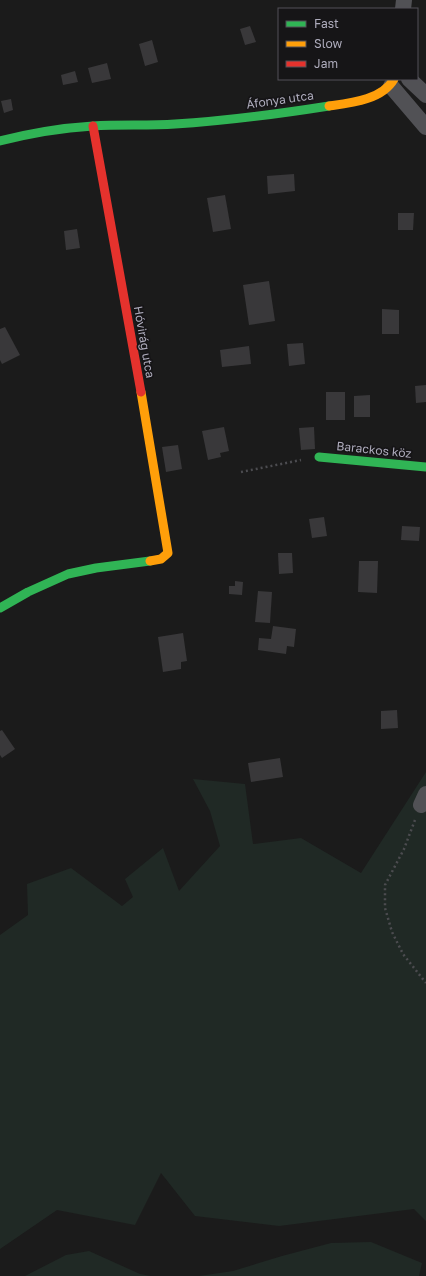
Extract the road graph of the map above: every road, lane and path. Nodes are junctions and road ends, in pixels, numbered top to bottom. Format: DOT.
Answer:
graph roads {
  1 [pos="410,80"];
  2 [pos="392,82"];
  3 [pos="426,94"];
  4 [pos="93,126"];
  5 [pos="426,127"];
  6 [pos="0,141"];
  7 [pos="319,457"];
  8 [pos="426,467"];
  9 [pos="242,472"];
  10 [pos="0,608"];
  11 [pos="423,800"];
  12 [pos="426,983"];
  1 -- 3 [label="street"];
  2 -- 4 [label="street, Áfonya utca"];
  2 -- 5 [label="street"];
  4 -- 6 [label="street"];
  4 -- 10 [label="street, Hóvirág utca"];
  7 -- 8 [label="street, Barackos köz"];
  7 -- 9 [label="path"];
  11 -- 12 [label="path"];
}
